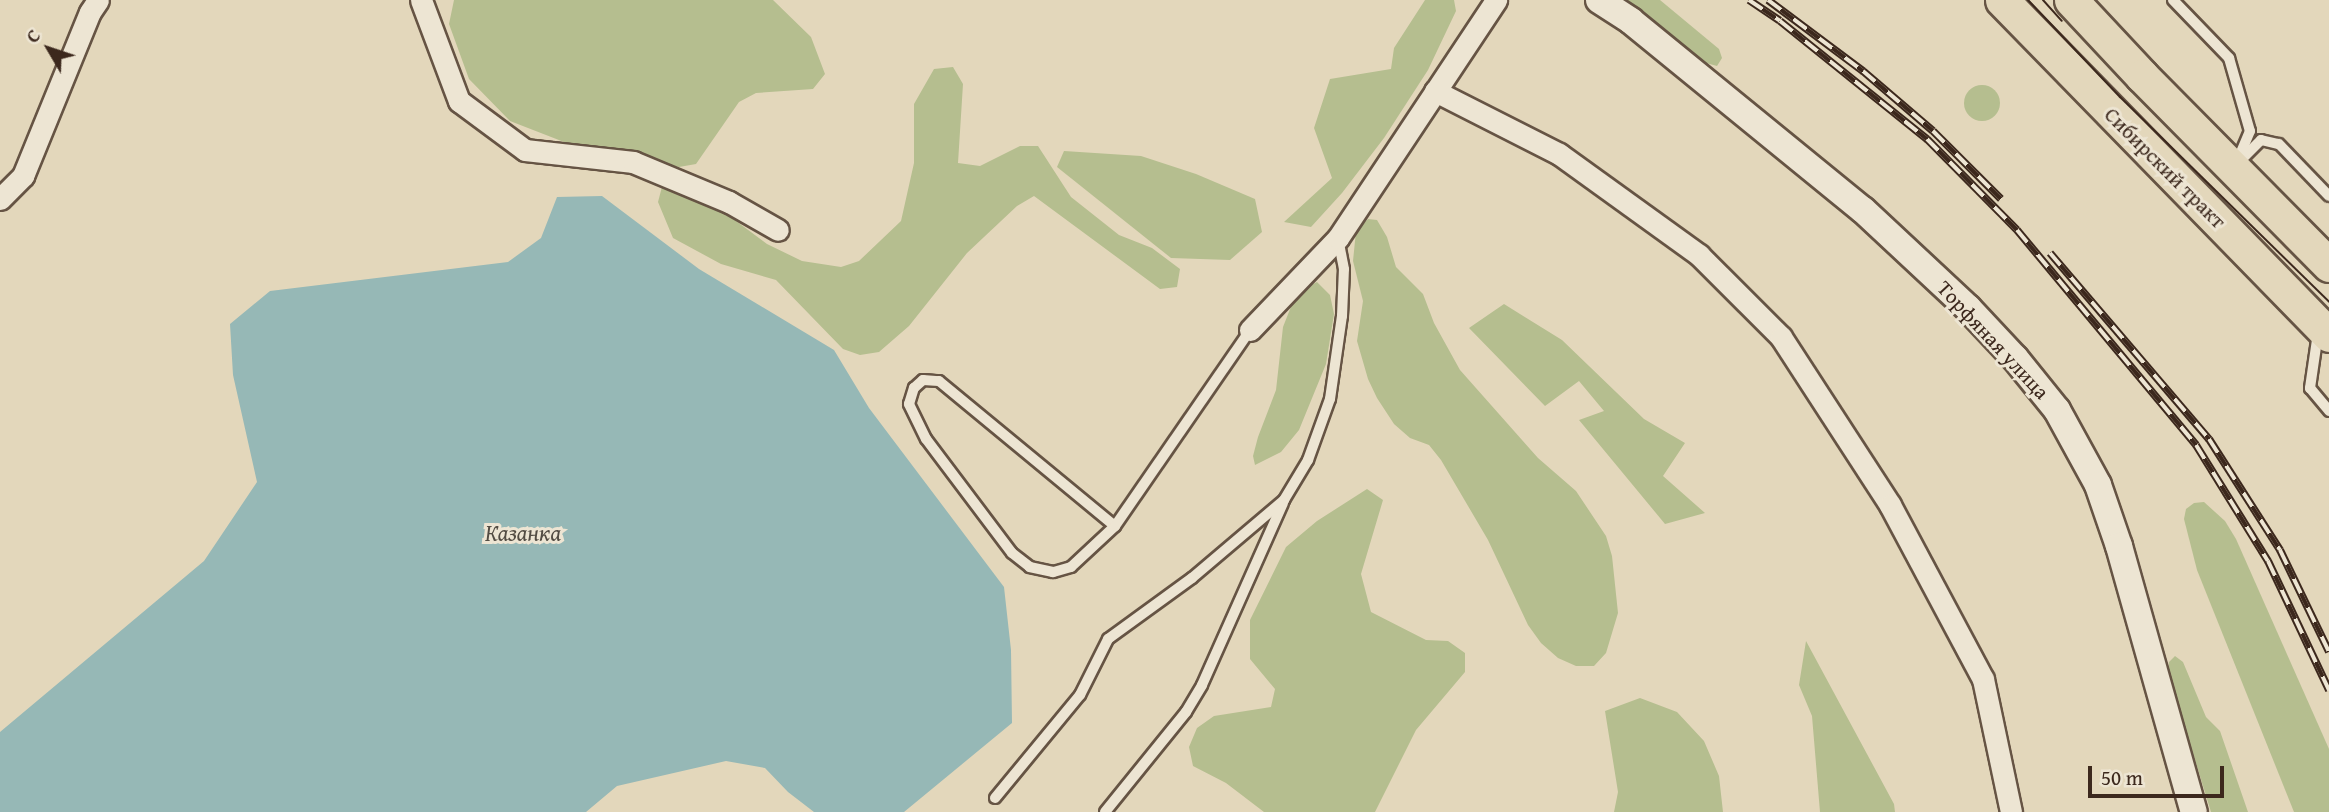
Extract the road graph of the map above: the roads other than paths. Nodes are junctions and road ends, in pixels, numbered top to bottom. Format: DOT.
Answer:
graph roads {
  1 [pos="98,0"];
  2 [pos="421,0"];
  3 [pos="1496,0"];
  4 [pos="1599,0"];
  5 [pos="2001,0"];
  6 [pos="2071,0"];
  7 [pos="2173,0"];
  8 [pos="1435,91"];
  9 [pos="2234,170"];
  10 [pos="2329,196"];
  11 [pos="0,198"];
  12 [pos="778,230"];
  13 [pos="1338,237"];
  14 [pos="2329,265"];
  15 [pos="2324,329"];
  16 [pos="1250,330"];
  17 [pos="2329,411"];
  18 [pos="1284,500"];
  19 [pos="1115,526"];
  20 [pos="995,798"];
  21 [pos="1105,812"];
  22 [pos="2011,812"];
  23 [pos="2194,812"];
  1 -- 11 [label="street"];
  2 -- 12 [label="street"];
  3 -- 8 [label="street"];
  4 -- 23 [label="street, Торфяная улица"];
  5 -- 15 [label="main road, Сибирский тракт"];
  6 -- 9 [label="main road"];
  7 -- 9 [label="lane"];
  8 -- 13 [label="street"];
  8 -- 22 [label="street"];
  9 -- 10 [label="lane"];
  9 -- 14 [label="main road"];
  13 -- 16 [label="street"];
  13 -- 18 [label="lane"];
  15 -- 17 [label="lane"];
  16 -- 19 [label="lane"];
  18 -- 20 [label="lane"];
  18 -- 21 [label="lane"];
  19 -- 19 [label="lane"];
}
